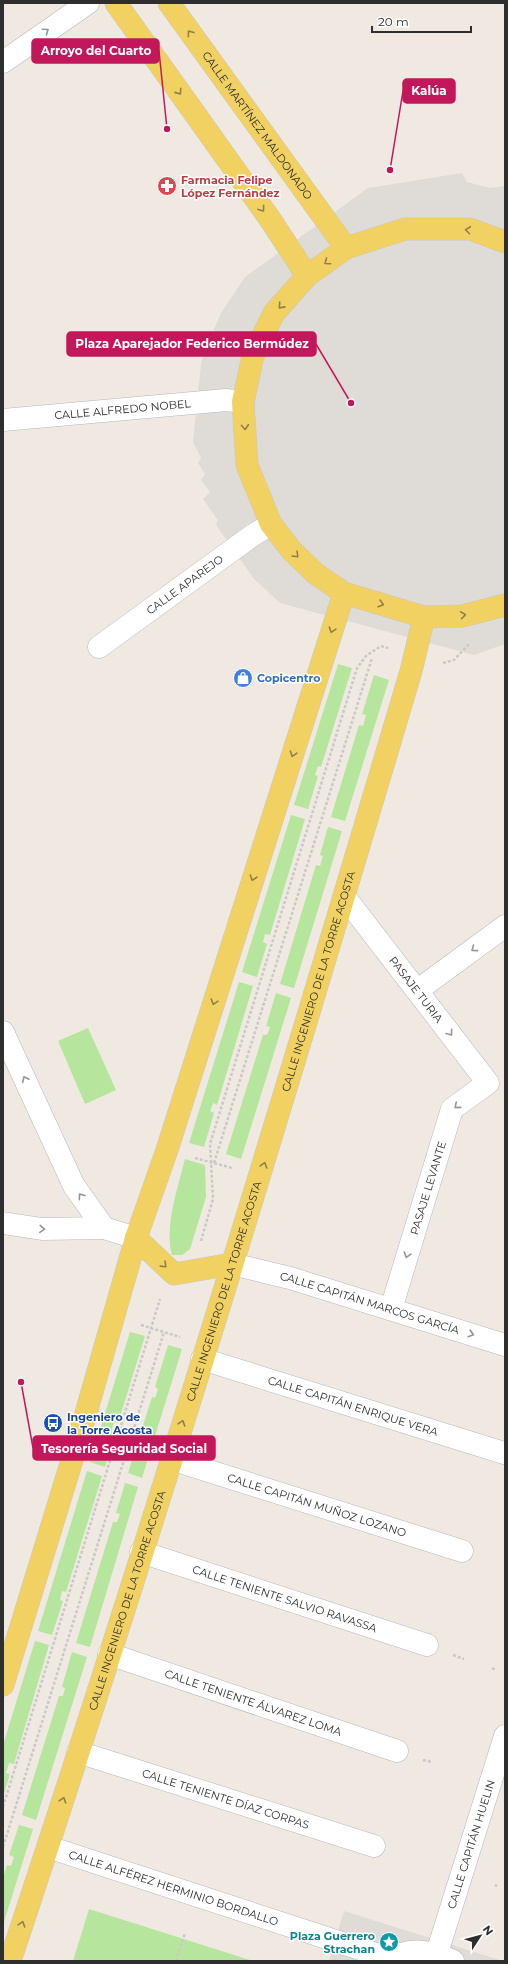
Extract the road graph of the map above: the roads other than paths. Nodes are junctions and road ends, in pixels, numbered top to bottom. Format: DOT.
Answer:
graph roads {
  1 [pos="88,3"];
  2 [pos="116,3"];
  3 [pos="169,3"];
  4 [pos="3,62"];
  5 [pos="505,242"];
  6 [pos="346,248"];
  7 [pos="307,276"];
  8 [pos="243,402"];
  9 [pos="3,420"];
  10 [pos="271,524"];
  11 [pos="344,593"];
  12 [pos="505,605"];
  13 [pos="424,617"];
  14 [pos="99,647"];
  15 [pos="344,896"];
  16 [pos="505,926"];
  17 [pos="418,990"];
  18 [pos="3,1032"];
  19 [pos="488,1083"];
  20 [pos="3,1223"];
  21 [pos="104,1228"];
  22 [pos="136,1238"];
  23 [pos="232,1264"];
  24 [pos="391,1309"];
  25 [pos="505,1345"];
  26 [pos="202,1359"];
  27 [pos="504,1453"];
  28 [pos="171,1459"];
  29 [pos="462,1551"];
  30 [pos="141,1552"];
  31 [pos="427,1645"];
  32 [pos="109,1654"];
  33 [pos="3,1684"];
  34 [pos="505,1736"];
  35 [pos="397,1751"];
  36 [pos="78,1752"];
  37 [pos="374,1846"];
  38 [pos="48,1847"];
  39 [pos="445,1957"];
  40 [pos="389,1960"];
  41 [pos="10,1961"];
  4 -- 1 [label="street, one-way"];
  2 -- 7 [label="main road, one-way"];
  6 -- 3 [label="main road, CALLE MARTÍNEZ MALDONADO, one-way"];
  5 -- 6 [label="main road, one-way"];
  6 -- 7 [label="main road, one-way"];
  7 -- 8 [label="main road, one-way"];
  8 -- 9 [label="street, CALLE ALFREDO NOBEL"];
  8 -- 10 [label="main road, one-way"];
  10 -- 11 [label="main road, one-way"];
  10 -- 14 [label="street, CALLE APAREJO"];
  11 -- 13 [label="main road, one-way"];
  11 -- 22 [label="main road, one-way"];
  13 -- 12 [label="main road, one-way"];
  13 -- 15 [label="main road, CALLE INGENIERO DE LA TORRE ACOSTA"];
  15 -- 17 [label="street, PASAJE TURIA"];
  23 -- 15 [label="main road, CALLE INGENIERO DE LA TORRE ACOSTA, one-way"];
  16 -- 17 [label="street, one-way"];
  17 -- 19 [label="street, PASAJE TURIA, one-way"];
  21 -- 18 [label="street, one-way"];
  19 -- 24 [label="street, PASAJE LEVANTE, one-way"];
  20 -- 21 [label="street, one-way"];
  21 -- 22 [label="street"];
  22 -- 23 [label="main road, one-way"];
  22 -- 33 [label="main road"];
  23 -- 24 [label="street, CALLE CAPITÁN MARCOS GARCÍA"];
  23 -- 26 [label="main road, CALLE INGENIERO DE LA TORRE ACOSTA"];
  24 -- 25 [label="street, CALLE CAPITÁN MARCOS GARCÍA, one-way"];
  26 -- 27 [label="street, CALLE CAPITÁN ENRIQUE VERA"];
  28 -- 26 [label="main road, CALLE INGENIERO DE LA TORRE ACOSTA, one-way"];
  28 -- 29 [label="street, CALLE CAPITÁN MUÑOZ LOZANO"];
  28 -- 30 [label="main road, CALLE INGENIERO DE LA TORRE ACOSTA"];
  30 -- 31 [label="street, CALLE TENIENTE SALVIO RAVASSA"];
  30 -- 32 [label="main road, CALLE INGENIERO DE LA TORRE ACOSTA"];
  32 -- 35 [label="street, CALLE TENIENTE ÁLVAREZ LOMA"];
  32 -- 36 [label="main road, CALLE INGENIERO DE LA TORRE ACOSTA"];
  34 -- 39 [label="street, CALLE CAPITÁN HUELIN"];
  36 -- 37 [label="street, CALLE TENIENTE DÍAZ CORPAS"];
  38 -- 36 [label="main road, CALLE INGENIERO DE LA TORRE ACOSTA, one-way"];
  38 -- 40 [label="street, CALLE ALFÉREZ HERMINIO BORDALLO"];
  41 -- 38 [label="main road, CALLE INGENIERO DE LA TORRE ACOSTA, one-way"];
  39 -- 40 [label="street"];
}
